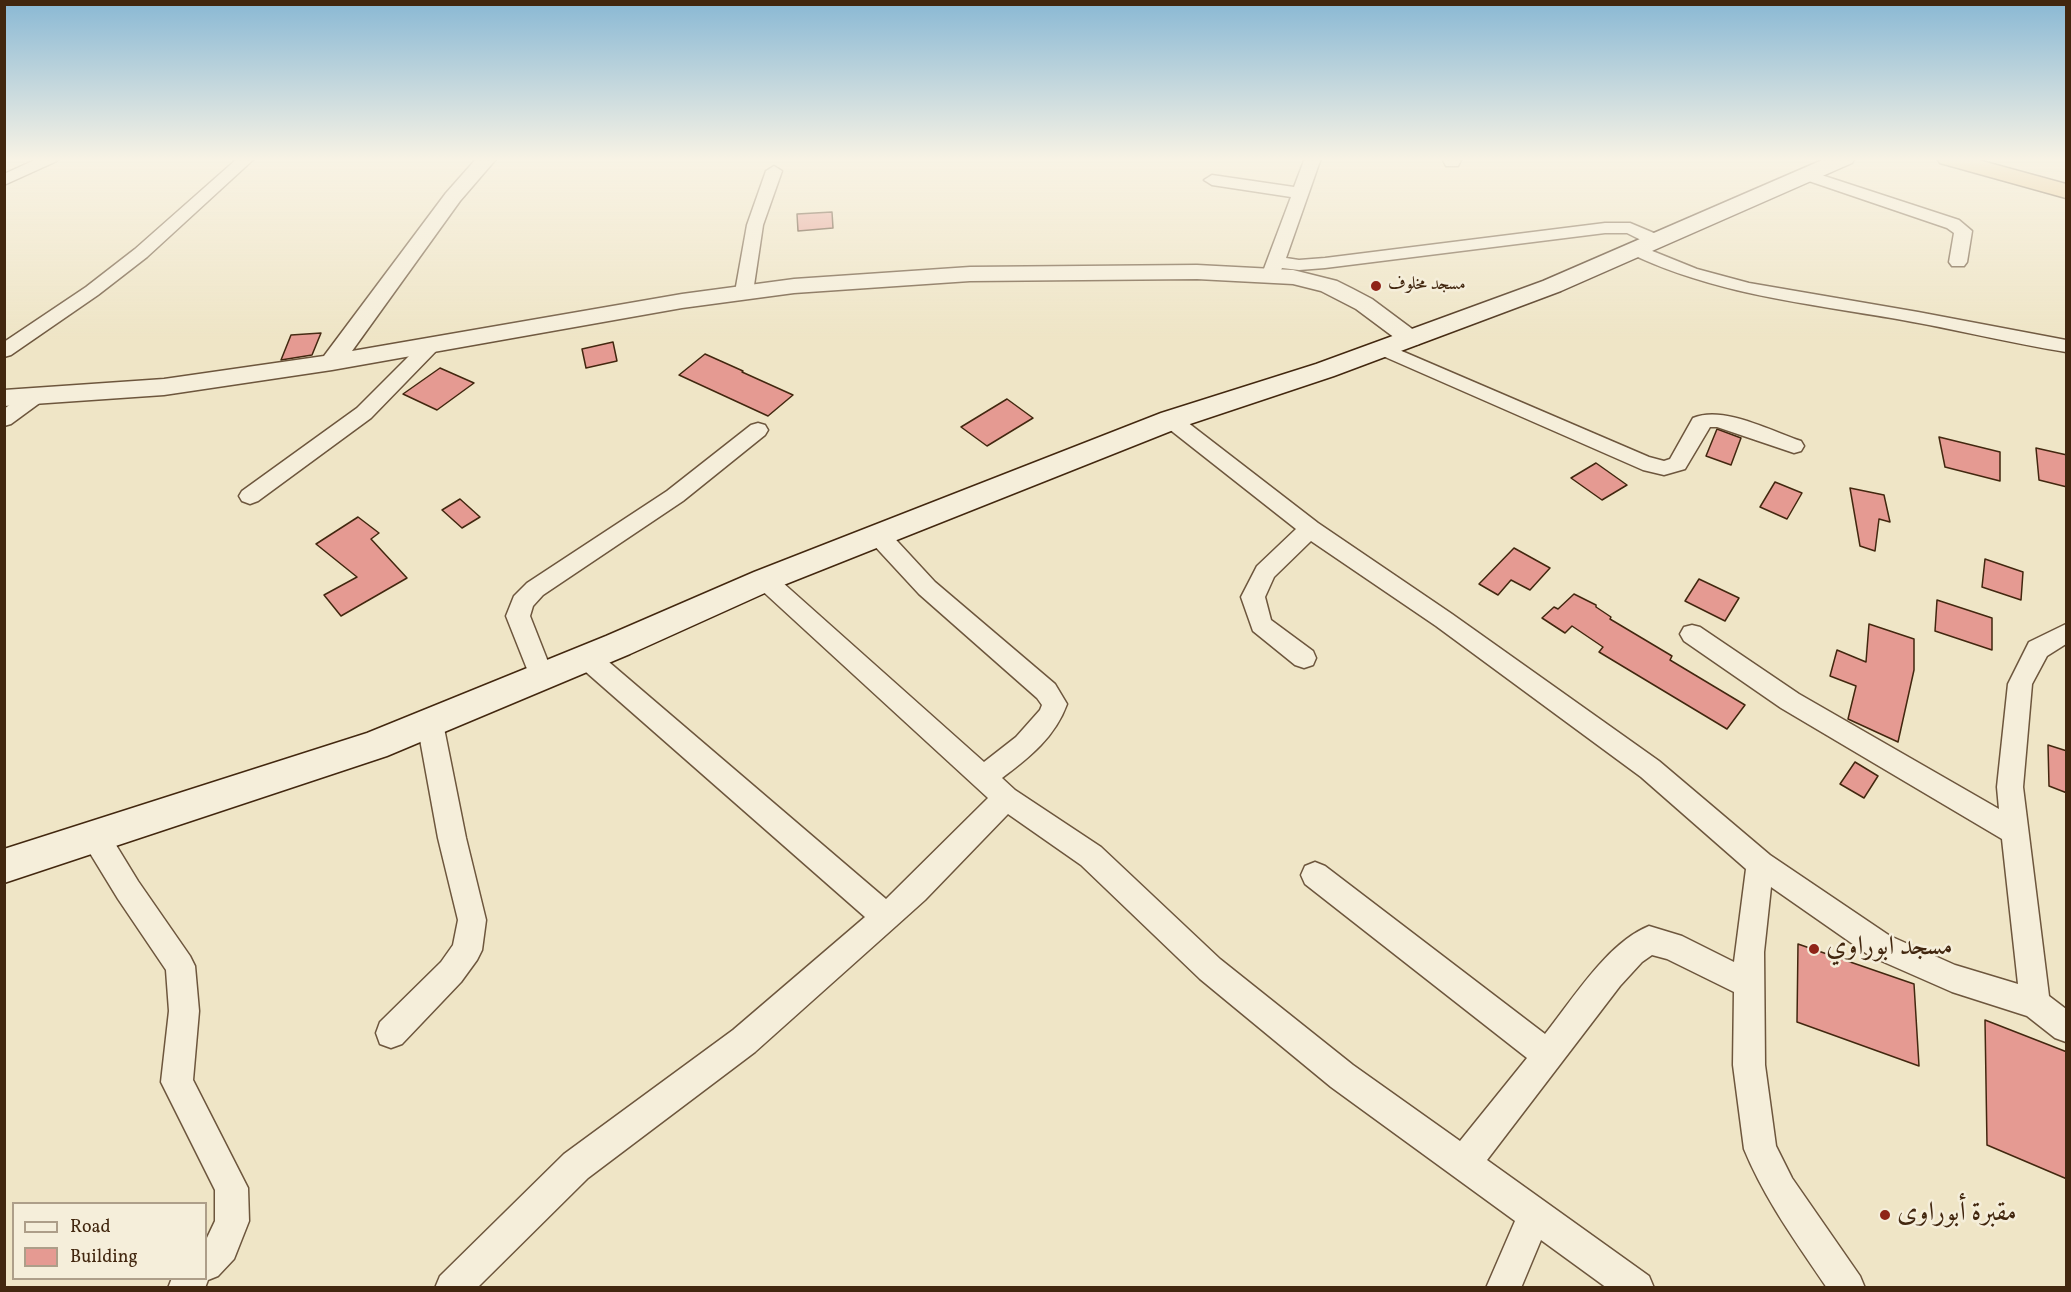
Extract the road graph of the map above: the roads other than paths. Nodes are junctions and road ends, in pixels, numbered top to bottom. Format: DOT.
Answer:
graph roads {
  1 [pos="180,218"];
  2 [pos="437,218"];
  3 [pos="756,218"];
  4 [pos="1290,218"];
  5 [pos="1706,218"];
  6 [pos="1936,218"];
  7 [pos="1645,245"];
  8 [pos="1958,262"];
  9 [pos="1273,268"];
  10 [pos="744,292"];
  11 [pos="1411,339"];
  12 [pos="432,344"];
  13 [pos="2067,346"];
  14 [pos="1383,349"];
  15 [pos="4,351"];
  16 [pos="332,362"];
  17 [pos="34,397"];
  18 [pos="4,398"];
  19 [pos="4,419"];
  20 [pos="1171,420"];
  21 [pos="758,430"];
  22 [pos="1794,446"];
  23 [pos="250,496"];
  24 [pos="1310,529"];
  25 [pos="878,535"];
  26 [pos="765,580"];
  27 [pos="2067,633"];
  28 [pos="1692,634"];
  29 [pos="587,658"];
  30 [pos="1304,658"];
  31 [pos="542,677"];
  32 [pos="430,723"];
  33 [pos="983,778"];
  34 [pos="1006,798"];
  35 [pos="2015,832"];
  36 [pos="95,836"];
  37 [pos="1760,864"];
  38 [pos="4,866"];
  39 [pos="1315,875"];
  40 [pos="886,917"];
  41 [pos="1749,984"];
  42 [pos="2035,1004"];
  43 [pos="2067,1027"];
  44 [pos="391,1033"];
  45 [pos="1549,1056"];
  46 [pos="1464,1163"];
  47 [pos="1535,1214"];
  48 [pos="207,1263"];
  49 [pos="452,1287"];
  50 [pos="1503,1287"];
  51 [pos="1637,1287"];
  52 [pos="1848,1287"];
  1 -- 15 [label="street"];
  2 -- 16 [label="street"];
  3 -- 10 [label="street"];
  4 -- 9 [label="street"];
  5 -- 7 [label="main road"];
  6 -- 8 [label="street"];
  7 -- 9 [label="street"];
  7 -- 11 [label="main road"];
  7 -- 13 [label="street"];
  9 -- 10 [label="street"];
  9 -- 11 [label="street"];
  10 -- 12 [label="street"];
  11 -- 14 [label="main road"];
  12 -- 16 [label="street"];
  12 -- 23 [label="street"];
  14 -- 20 [label="main road"];
  14 -- 22 [label="street"];
  16 -- 17 [label="street"];
  17 -- 18 [label="street"];
  17 -- 19 [label="street"];
  20 -- 24 [label="street"];
  20 -- 25 [label="main road"];
  21 -- 31 [label="street"];
  24 -- 30 [label="street"];
  24 -- 37 [label="street"];
  25 -- 26 [label="main road"];
  25 -- 33 [label="street"];
  26 -- 29 [label="main road"];
  26 -- 33 [label="street"];
  27 -- 35 [label="street"];
  28 -- 35 [label="street"];
  29 -- 31 [label="main road"];
  29 -- 40 [label="street"];
  31 -- 32 [label="main road"];
  32 -- 36 [label="main road"];
  32 -- 44 [label="street"];
  33 -- 34 [label="street"];
  34 -- 40 [label="street"];
  34 -- 46 [label="street"];
  35 -- 42 [label="street"];
  36 -- 38 [label="main road"];
  36 -- 48 [label="street"];
  37 -- 41 [label="street"];
  37 -- 42 [label="street"];
  39 -- 45 [label="street"];
  40 -- 49 [label="street"];
  41 -- 45 [label="street"];
  41 -- 52 [label="street"];
  42 -- 43 [label="street"];
  45 -- 46 [label="street"];
  46 -- 47 [label="street"];
  47 -- 50 [label="street"];
  47 -- 51 [label="street"];
}
